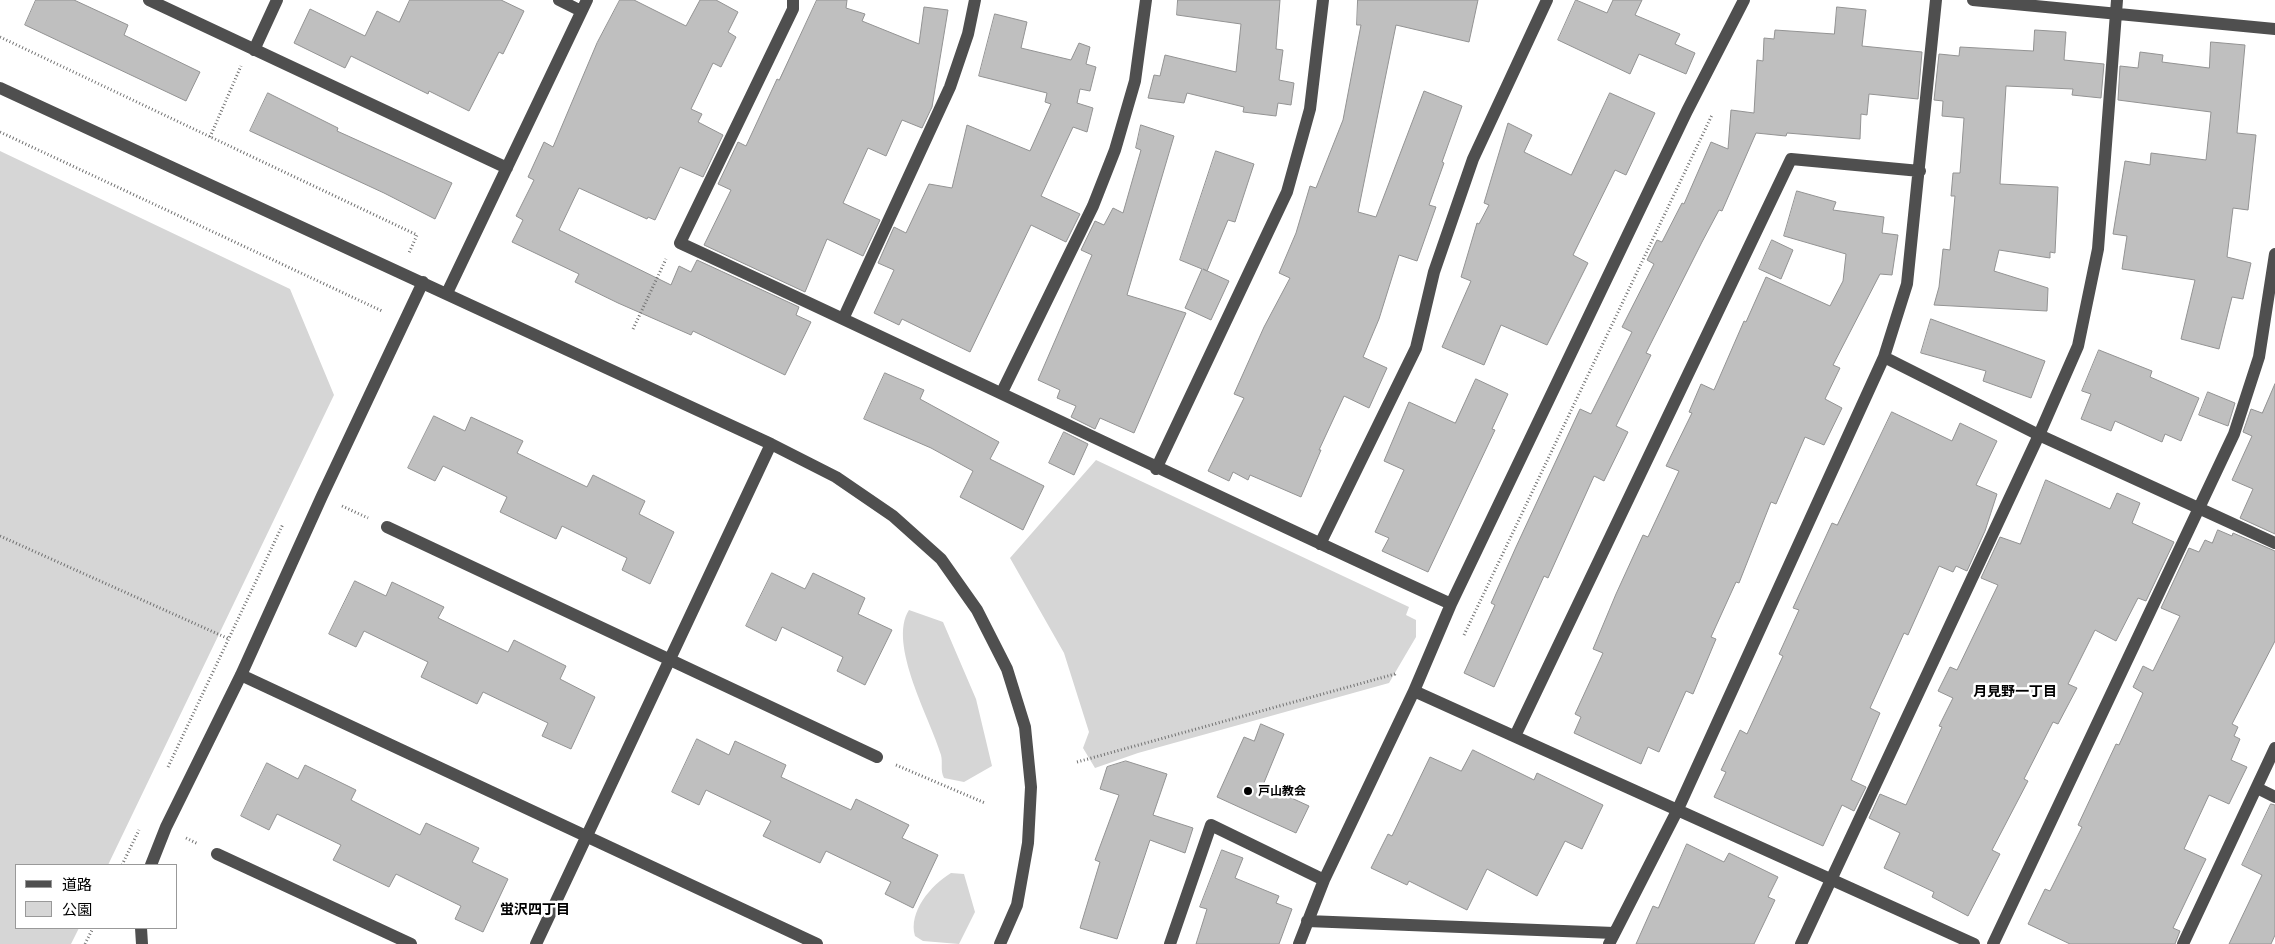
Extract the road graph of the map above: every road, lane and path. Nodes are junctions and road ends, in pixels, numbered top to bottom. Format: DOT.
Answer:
graph roads {
  1 [pos="149,0"];
  2 [pos="277,0"];
  3 [pos="559,0"];
  4 [pos="794,0"];
  5 [pos="975,0"];
  6 [pos="1146,0"];
  7 [pos="1323,0"];
  8 [pos="1547,0"];
  9 [pos="1744,0"];
  10 [pos="1936,0"];
  11 [pos="1973,0"];
  12 [pos="2117,0"];
  13 [pos="584,6"];
  14 [pos="2116,14"];
  15 [pos="2275,29"];
  16 [pos="0,37"];
  17 [pos="252,48"];
  18 [pos="0,88"];
  19 [pos="1716,107"];
  20 [pos="0,132"];
  21 [pos="210,137"];
  22 [pos="507,168"];
  23 [pos="1920,171"];
  24 [pos="680,243"];
  25 [pos="2275,254"];
  26 [pos="401,272"];
  27 [pos="423,282"];
  28 [pos="447,293"];
  29 [pos="382,312"];
  30 [pos="843,319"];
  31 [pos="378,320"];
  32 [pos="633,329"];
  33 [pos="1884,357"];
  34 [pos="1002,392"];
  35 [pos="2040,435"];
  36 [pos="771,444"];
  37 [pos="1156,469"];
  38 [pos="2198,507"];
  39 [pos="284,522"];
  40 [pos="387,527"];
  41 [pos="0,536"];
  42 [pos="2275,543"];
  43 [pos="1320,544"];
  44 [pos="1450,604"];
  45 [pos="1462,638"];
  46 [pos="229,639"];
  47 [pos="669,660"];
  48 [pos="1422,670"];
  49 [pos="241,675"];
  50 [pos="1414,691"];
  51 [pos="1515,736"];
  52 [pos="2275,748"];
  53 [pos="877,757"];
  54 [pos="1077,762"];
  55 [pos="166,772"];
  56 [pos="2257,788"];
  57 [pos="2275,796"];
  58 [pos="985,803"];
  59 [pos="1678,809"];
  60 [pos="142,825"];
  61 [pos="586,836"];
  62 [pos="217,854"];
  63 [pos="122,864"];
  64 [pos="151,864"];
  65 [pos="1831,879"];
  66 [pos="1324,880"];
  67 [pos="1308,921"];
  68 [pos="92,929"];
  69 [pos="141,929"];
  70 [pos="1612,938"];
  71 [pos="85,944"];
  72 [pos="142,944"];
  73 [pos="411,944"];
  74 [pos="536,944"];
  75 [pos="817,944"];
  76 [pos="1000,944"];
  77 [pos="1170,944"];
  78 [pos="1299,944"];
  79 [pos="1801,944"];
  80 [pos="1974,944"];
  81 [pos="1993,944"];
  82 [pos="2183,944"];
  1 -- 17 [label="street"];
  2 -- 17 [label="street"];
  3 -- 13 [label="street"];
  4 -- 24 [label="street"];
  5 -- 30 [label="street"];
  6 -- 34 [label="street"];
  7 -- 37 [label="street"];
  8 -- 43 [label="street"];
  9 -- 44 [label="street"];
  10 -- 23 [label="street"];
  11 -- 14 [label="street"];
  12 -- 14 [label="street"];
  13 -- 22 [label="street"];
  14 -- 15 [label="street"];
  14 -- 35 [label="street"];
  16 -- 21 [label="path"];
  17 -- 21 [label="path"];
  17 -- 22 [label="street"];
  18 -- 26 [label="street"];
  19 -- 45 [label="path"];
  20 -- 29 [label="path"];
  21 -- 26 [label="path"];
  22 -- 28 [label="street"];
  23 -- 33 [label="street"];
  23 -- 51 [label="street"];
  24 -- 30 [label="street"];
  24 -- 32 [label="path"];
  25 -- 38 [label="street"];
  26 -- 27 [label="street"];
  26 -- 29 [label="path"];
  27 -- 28 [label="street"];
  27 -- 49 [label="street"];
  28 -- 36 [label="street"];
  29 -- 31 [label="path"];
  30 -- 34 [label="street"];
  33 -- 35 [label="street"];
  33 -- 59 [label="street"];
  34 -- 37 [label="street"];
  35 -- 38 [label="street"];
  35 -- 65 [label="street"];
  36 -- 47 [label="street"];
  36 -- 76 [label="street"];
  37 -- 43 [label="street"];
  38 -- 42 [label="street"];
  38 -- 81 [label="street"];
  39 -- 46 [label="path"];
  40 -- 47 [label="street"];
  41 -- 46 [label="path"];
  43 -- 44 [label="street"];
  44 -- 48 [label="street"];
  46 -- 55 [label="path"];
  47 -- 53 [label="street"];
  47 -- 61 [label="street"];
  48 -- 50 [label="street"];
  48 -- 54 [label="path"];
  49 -- 61 [label="street"];
  49 -- 64 [label="street"];
  50 -- 51 [label="street"];
  50 -- 66 [label="street"];
  51 -- 59 [label="street"];
  52 -- 56 [label="street"];
  53 -- 58 [label="path"];
  56 -- 57 [label="street"];
  56 -- 82 [label="street"];
  59 -- 65 [label="street"];
  59 -- 70 [label="street"];
  60 -- 63 [label="path"];
  61 -- 74 [label="street"];
  61 -- 75 [label="street"];
  62 -- 73 [label="street"];
  65 -- 79 [label="street"];
  65 -- 80 [label="street"];
  66 -- 67 [label="street"];
  66 -- 77 [label="street"];
  67 -- 70 [label="street"];
  67 -- 78 [label="street"];
  68 -- 71 [label="path"];
  69 -- 72 [label="street"];
}
